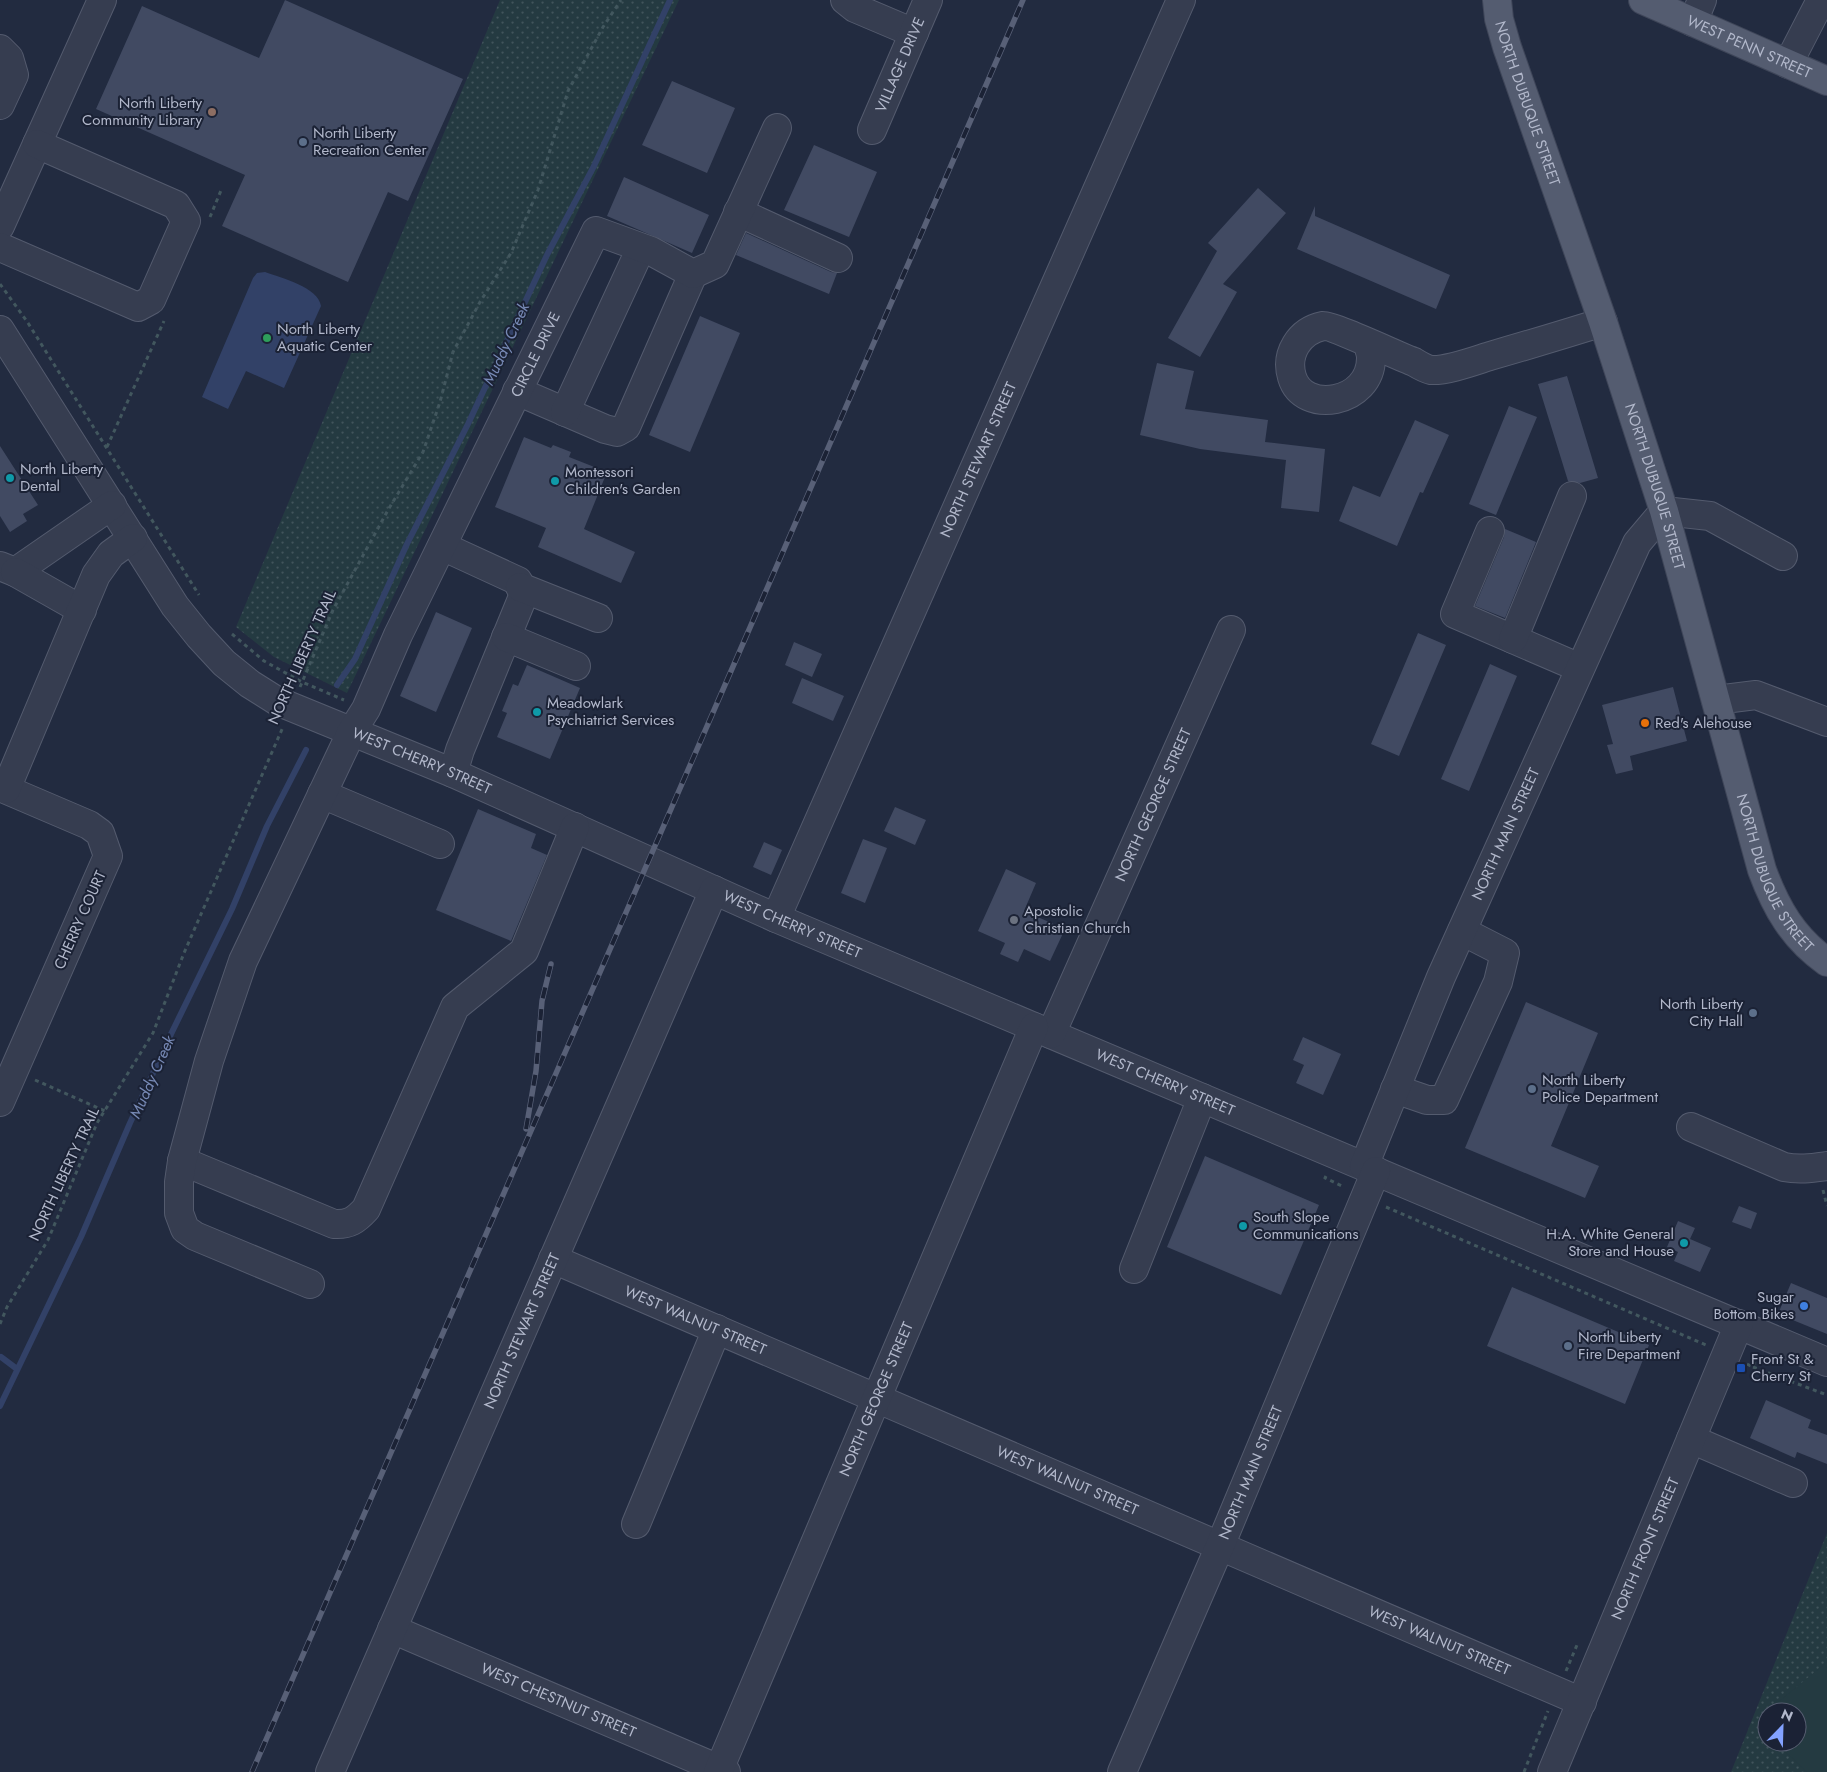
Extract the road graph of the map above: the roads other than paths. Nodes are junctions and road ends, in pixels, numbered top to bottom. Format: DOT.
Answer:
graph roads {
  1 [pos="102,0"];
  2 [pos="845,0"];
  3 [pos="928,0"];
  4 [pos="1180,0"];
  5 [pos="1497,0"];
  6 [pos="1643,0"];
  7 [pos="1820,0"];
  8 [pos="1697,11"];
  9 [pos="914,33"];
  10 [pos="0,49"];
  11 [pos="1788,64"];
  12 [pos="1827,82"];
  13 [pos="0,105"];
  14 [pos="777,128"];
  15 [pos="872,130"];
  16 [pos="37,144"];
  17 [pos="738,212"];
  18 [pos="0,226"];
  19 [pos="0,247"];
  20 [pos="641,248"];
  21 [pos="838,258"];
  22 [pos="693,274"];
  23 [pos="1602,322"];
  24 [pos="0,330"];
  25 [pos="1367,343"];
  26 [pos="517,391"];
  27 [pos="565,412"];
  28 [pos="1572,496"];
  29 [pos="112,505"];
  30 [pos="1664,511"];
  31 [pos="1490,531"];
  32 [pos="133,538"];
  33 [pos="442,546"];
  34 [pos="1783,556"];
  35 [pos="8,569"];
  36 [pos="520,587"];
  37 [pos="82,610"];
  38 [pos="598,618"];
  39 [pos="1231,630"];
  40 [pos="506,637"];
  41 [pos="1512,639"];
  42 [pos="576,666"];
  43 [pos="1580,668"];
  44 [pos="1716,700"];
  45 [pos="359,720"];
  46 [pos="1827,722"];
  47 [pos="453,773"];
  48 [pos="3,788"];
  49 [pos="322,794"];
  50 [pos="575,828"];
  51 [pos="440,844"];
  52 [pos="714,890"];
  53 [pos="776,918"];
  54 [pos="1462,931"];
  55 [pos="1827,962"];
  56 [pos="1043,1031"];
  57 [pos="1395,1089"];
  58 [pos="1202,1098"];
  59 [pos="0,1102"];
  60 [pos="1691,1127"];
  61 [pos="182,1161"];
  62 [pos="1827,1166"];
  63 [pos="1370,1169"];
  64 [pos="553,1259"];
  65 [pos="1134,1269"];
  66 [pos="310,1284"];
  67 [pos="1739,1324"];
  68 [pos="717,1329"];
  69 [pos="1827,1362"];
  70 [pos="877,1398"];
  71 [pos="1691,1439"];
  72 [pos="1793,1483"];
  73 [pos="636,1524"];
  74 [pos="1220,1546"];
  75 [pos="392,1629"];
  76 [pos="1582,1702"];
  77 [pos="721,1771"];
  78 [pos="330,1772"];
  79 [pos="1122,1772"];
  80 [pos="1552,1772"];
  1 -- 16 [label="street"];
  2 -- 9 [label="street"];
  3 -- 9 [label="street, VILLAGE DRIVE"];
  4 -- 53 [label="street, NORTH STEWART STREET"];
  5 -- 23 [label="main road, NORTH DUBUQUE STREET"];
  6 -- 8 [label="main road, WEST PENN STREET"];
  7 -- 11 [label="street"];
  8 -- 11 [label="main road, WEST PENN STREET"];
  9 -- 15 [label="street, VILLAGE DRIVE"];
  10 -- 13 [label="street"];
  11 -- 12 [label="main road, WEST PENN STREET"];
  14 -- 17 [label="street"];
  16 -- 18 [label="street"];
  16 -- 19 [label="street"];
  17 -- 21 [label="street"];
  17 -- 22 [label="street"];
  20 -- 22 [label="street, CIRCLE DRIVE"];
  20 -- 26 [label="street, CIRCLE DRIVE"];
  20 -- 27 [label="street"];
  22 -- 27 [label="street"];
  23 -- 25 [label="street"];
  23 -- 30 [label="main road, NORTH DUBUQUE STREET"];
  24 -- 29 [label="street, WEST CHERRY STREET"];
  26 -- 27 [label="street"];
  26 -- 33 [label="street, CIRCLE DRIVE"];
  28 -- 41 [label="street"];
  29 -- 32 [label="street, WEST CHERRY STREET"];
  29 -- 35 [label="street"];
  30 -- 34 [label="street"];
  30 -- 43 [label="street, NORTH MAIN STREET"];
  30 -- 44 [label="main road, NORTH DUBUQUE STREET"];
  31 -- 41 [label="street"];
  32 -- 37 [label="street, CHERRY COURT"];
  32 -- 45 [label="street, WEST CHERRY STREET"];
  33 -- 36 [label="street"];
  33 -- 45 [label="street, CIRCLE DRIVE"];
  35 -- 37 [label="street"];
  36 -- 38 [label="street"];
  36 -- 40 [label="street"];
  37 -- 48 [label="street, CHERRY COURT"];
  39 -- 56 [label="street, NORTH GEORGE STREET"];
  40 -- 42 [label="street"];
  40 -- 47 [label="street"];
  41 -- 43 [label="street"];
  43 -- 54 [label="street, NORTH MAIN STREET"];
  44 -- 46 [label="street"];
  44 -- 55 [label="main road, NORTH DUBUQUE STREET"];
  45 -- 47 [label="street, WEST CHERRY STREET"];
  45 -- 49 [label="street, CIRCLE DRIVE"];
  47 -- 50 [label="street, WEST CHERRY STREET"];
  48 -- 59 [label="street, CHERRY COURT"];
  49 -- 51 [label="street"];
  49 -- 61 [label="street, CIRCLE DRIVE"];
  50 -- 52 [label="street, WEST CHERRY STREET"];
  50 -- 61 [label="street"];
  52 -- 53 [label="street, WEST CHERRY STREET"];
  52 -- 64 [label="street, NORTH STEWART STREET"];
  53 -- 56 [label="street, WEST CHERRY STREET"];
  54 -- 57 [label="street, NORTH MAIN STREET"];
  54 -- 57 [label="street"];
  56 -- 58 [label="street, WEST CHERRY STREET"];
  56 -- 70 [label="street, NORTH GEORGE STREET"];
  57 -- 63 [label="street, NORTH MAIN STREET"];
  58 -- 63 [label="street, WEST CHERRY STREET"];
  58 -- 65 [label="street"];
  60 -- 62 [label="street"];
  61 -- 66 [label="street, CIRCLE DRIVE"];
  63 -- 67 [label="street, WEST CHERRY STREET"];
  63 -- 74 [label="street, NORTH MAIN STREET"];
  64 -- 68 [label="street, WEST WALNUT STREET"];
  64 -- 75 [label="street, NORTH STEWART STREET"];
  67 -- 69 [label="street, WEST CHERRY STREET"];
  67 -- 71 [label="street, NORTH FRONT STREET"];
  68 -- 70 [label="street, WEST WALNUT STREET"];
  68 -- 73 [label="street"];
  70 -- 74 [label="street, WEST WALNUT STREET"];
  70 -- 77 [label="street, NORTH GEORGE STREET"];
  71 -- 72 [label="street"];
  71 -- 76 [label="street, NORTH FRONT STREET"];
  74 -- 76 [label="street, WEST WALNUT STREET"];
  74 -- 79 [label="street, NORTH MAIN STREET"];
  75 -- 77 [label="street, WEST CHESTNUT STREET"];
  75 -- 78 [label="street, NORTH STEWART STREET"];
  76 -- 80 [label="street, NORTH FRONT STREET"];
}
